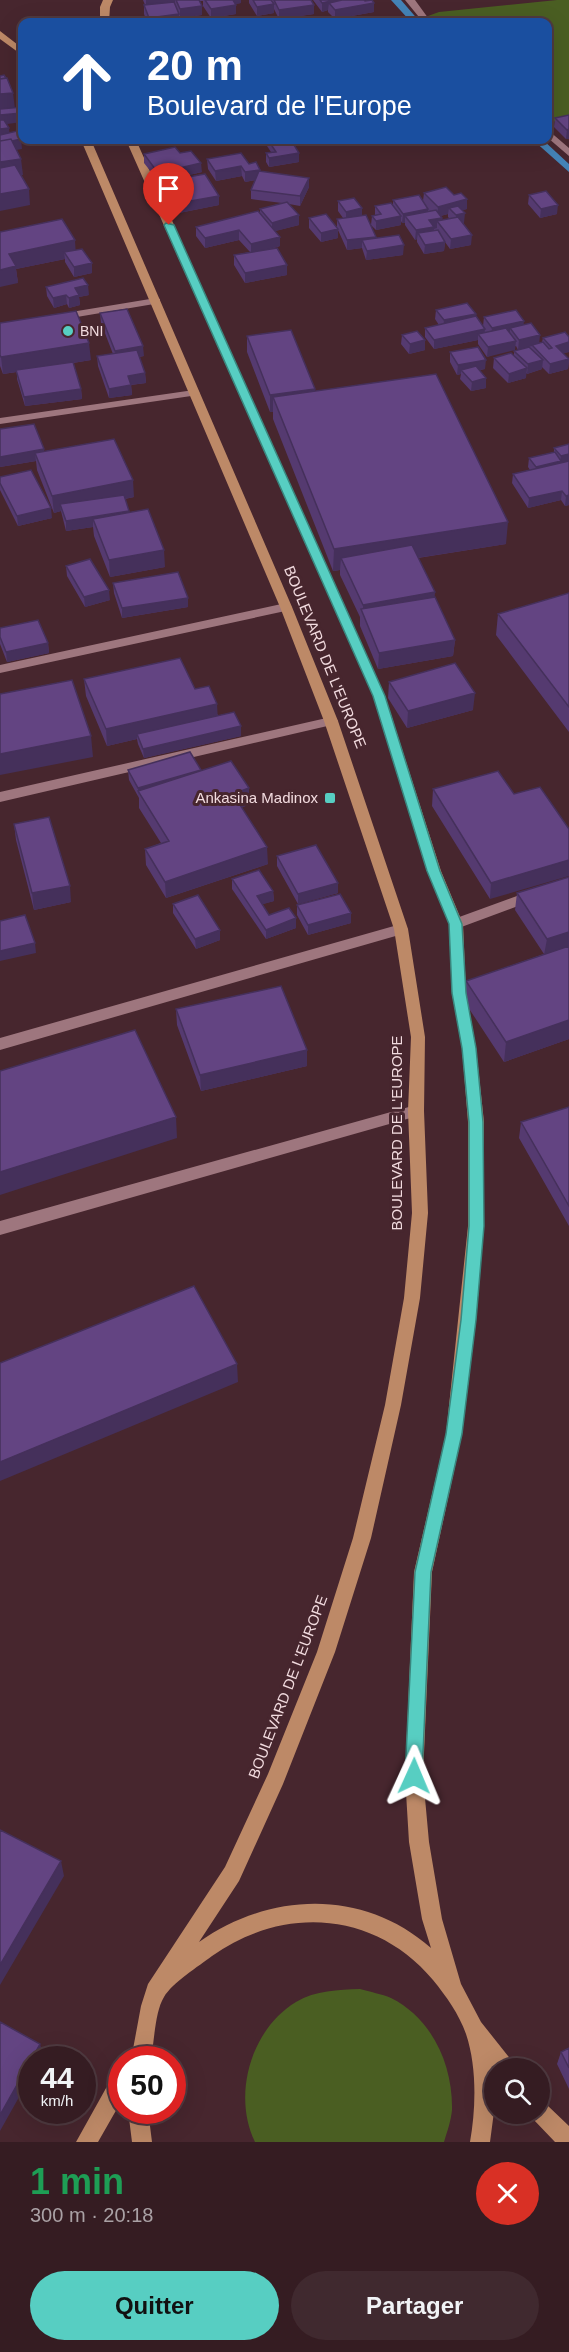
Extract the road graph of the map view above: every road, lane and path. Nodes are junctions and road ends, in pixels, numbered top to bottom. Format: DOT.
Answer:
graph roads {
  1 [pos="108,0"];
  2 [pos="410,0"];
  3 [pos="105,18"];
  4 [pos="424,18"];
  5 [pos="0,34"];
  6 [pos="18,49"];
  7 [pos="552,137"];
  8 [pos="89,144"];
  9 [pos="133,144"];
  10 [pos="569,153"];
  11 [pos="156,301"];
  12 [pos="45,319"];
  13 [pos="194,393"];
  14 [pos="0,421"];
  15 [pos="286,608"];
  16 [pos="0,669"];
  17 [pos="331,721"];
  18 [pos="0,797"];
  19 [pos="569,882"];
  20 [pos="456,924"];
  21 [pos="401,929"];
  22 [pos="0,1044"];
  23 [pos="416,1111"];
  24 [pos="0,1228"];
  25 [pos="452,1987"];
  26 [pos="155,1991"];
  27 [pos="474,2029"];
  28 [pos="146,2035"];
  29 [pos="140,2046"];
  30 [pos="144,2046"];
  31 [pos="497,2058"];
  32 [pos="108,2104"];
  33 [pos="550,2122"];
  34 [pos="140,2124"];
  35 [pos="569,2141"];
  36 [pos="86,2142"];
  37 [pos="142,2142"];
  38 [pos="480,2142"];
  1 -- 3 [label="main road"];
  2 -- 4 [label="street"];
  5 -- 6 [label="main road"];
  7 -- 10 [label="street"];
  8 -- 11 [label="main road, BOULEVARD DE L'EUROPE"];
  9 -- 20 [label="main road, BOULEVARD DE L'EUROPE"];
  11 -- 12 [label="street"];
  11 -- 13 [label="main road, BOULEVARD DE L'EUROPE"];
  13 -- 14 [label="street"];
  13 -- 15 [label="main road, BOULEVARD DE L'EUROPE"];
  15 -- 16 [label="street"];
  15 -- 17 [label="main road, BOULEVARD DE L'EUROPE"];
  17 -- 18 [label="street"];
  17 -- 21 [label="main road, BOULEVARD DE L'EUROPE"];
  19 -- 20 [label="street"];
  20 -- 25 [label="main road, BOULEVARD DE L'EUROPE"];
  21 -- 22 [label="street"];
  21 -- 23 [label="main road, BOULEVARD DE L'EUROPE"];
  23 -- 24 [label="street"];
  23 -- 26 [label="main road, BOULEVARD DE L'EUROPE"];
  25 -- 26 [label="main road"];
  25 -- 27 [label="main road"];
  26 -- 28 [label="main road"];
  27 -- 31 [label="main road"];
  27 -- 38 [label="main road"];
  28 -- 29 [label="main road"];
  28 -- 30 [label="main road"];
  32 -- 36 [label="main road"];
  33 -- 35 [label="main road"];
  34 -- 37 [label="main road"];
}
